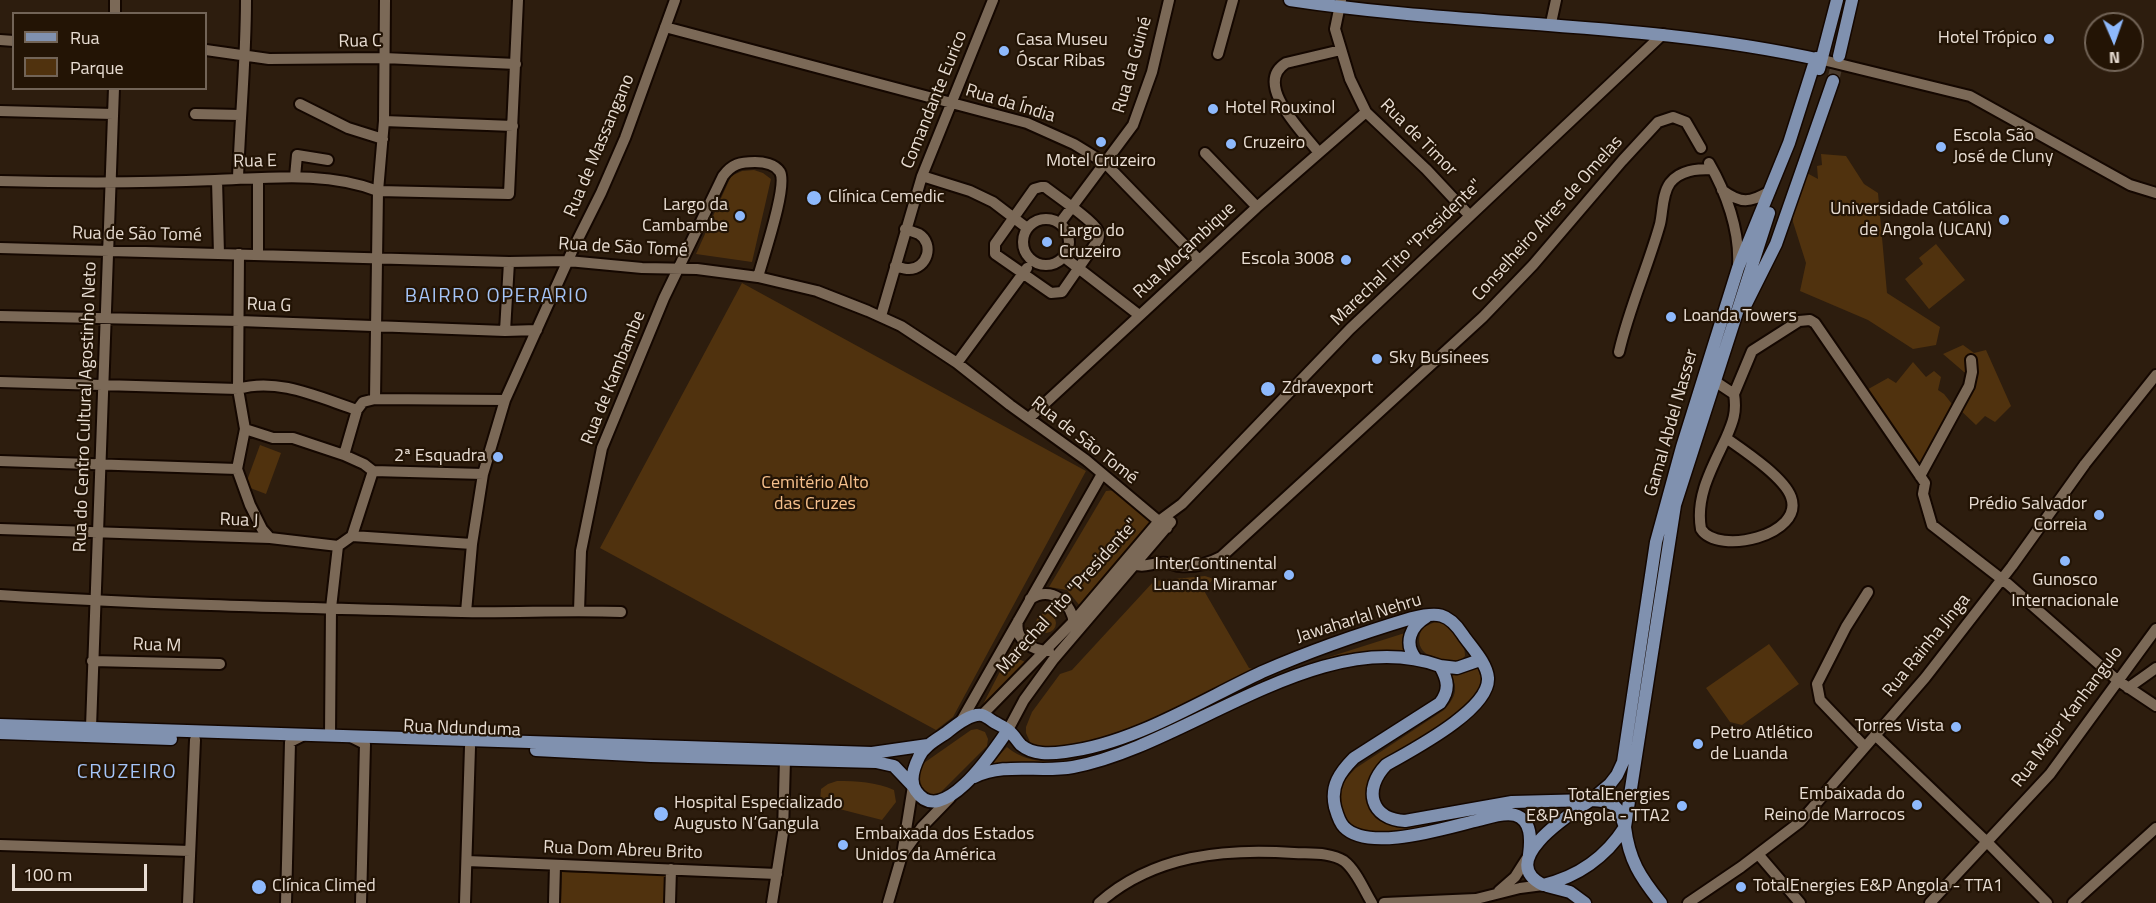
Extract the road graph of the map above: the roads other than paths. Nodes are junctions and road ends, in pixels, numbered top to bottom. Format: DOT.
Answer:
graph roads {
  1 [pos="246,0"];
  2 [pos="385,0"];
  3 [pos="518,0"];
  4 [pos="675,0"];
  5 [pos="993,0"];
  6 [pos="1168,0"];
  7 [pos="1233,0"];
  8 [pos="1290,0"];
  9 [pos="1556,0"];
  10 [pos="1837,0"];
  11 [pos="1852,0"];
  12 [pos="1340,4"];
  13 [pos="1551,23"];
  14 [pos="665,27"];
  15 [pos="1663,34"];
  16 [pos="207,50"];
  17 [pos="1341,50"];
  18 [pos="1218,54"];
  19 [pos="246,56"];
  20 [pos="1839,56"];
  21 [pos="384,58"];
  22 [pos="1819,59"];
  23 [pos="516,64"];
  24 [pos="1833,81"];
  25 [pos="114,90"];
  26 [pos="951,103"];
  27 [pos="300,104"];
  28 [pos="0,111"];
  29 [pos="1366,112"];
  30 [pos="113,114"];
  31 [pos="195,114"];
  32 [pos="240,115"];
  33 [pos="384,121"];
  34 [pos="513,126"];
  35 [pos="382,139"];
  36 [pos="1701,148"];
  37 [pos="1205,153"];
  38 [pos="1319,153"];
  39 [pos="328,160"];
  40 [pos="1105,163"];
  41 [pos="922,176"];
  42 [pos="295,177"];
  43 [pos="238,178"];
  44 [pos="217,180"];
  45 [pos="258,180"];
  46 [pos="0,181"];
  47 [pos="110,183"];
  48 [pos="1721,189"];
  49 [pos="378,191"];
  50 [pos="1770,191"];
  51 [pos="2156,193"];
  52 [pos="1072,207"];
  53 [pos="1257,207"];
  54 [pos="1470,216"];
  55 [pos="1014,218"];
  56 [pos="1060,223"];
  57 [pos="1027,228"];
  58 [pos="905,230"];
  59 [pos="0,248"];
  60 [pos="108,251"];
  61 [pos="219,254"];
  62 [pos="239,254"];
  63 [pos="258,254"];
  64 [pos="1064,257"];
  65 [pos="376,259"];
  66 [pos="1033,260"];
  67 [pos="1199,260"];
  68 [pos="568,261"];
  69 [pos="509,262"];
  70 [pos="895,266"];
  71 [pos="679,268"];
  72 [pos="1078,268"];
  73 [pos="1738,268"];
  74 [pos="1023,273"];
  75 [pos="758,277"];
  76 [pos="1139,315"];
  77 [pos="0,316"];
  78 [pos="880,316"];
  79 [pos="107,320"];
  80 [pos="240,321"];
  81 [pos="375,327"];
  82 [pos="537,330"];
  83 [pos="505,331"];
  84 [pos="1731,331"];
  85 [pos="1619,352"];
  86 [pos="1971,360"];
  87 [pos="957,363"];
  88 [pos="2156,375"];
  89 [pos="0,382"];
  90 [pos="1716,382"];
  91 [pos="105,386"];
  92 [pos="238,389"];
  93 [pos="1734,394"];
  94 [pos="375,399"];
  95 [pos="505,400"];
  96 [pos="357,410"];
  97 [pos="1029,418"];
  98 [pos="245,429"];
  99 [pos="1726,438"];
  100 [pos="344,455"];
  101 [pos="0,461"];
  102 [pos="102,464"];
  103 [pos="237,468"];
  104 [pos="373,471"];
  105 [pos="483,474"];
  106 [pos="1102,474"];
  107 [pos="1920,476"];
  108 [pos="1163,524"];
  109 [pos="0,530"];
  110 [pos="98,533"];
  111 [pos="352,536"];
  112 [pos="270,538"];
  113 [pos="1148,542"];
  114 [pos="472,544"];
  115 [pos="339,546"];
  116 [pos="1130,562"];
  117 [pos="1166,562"];
  118 [pos="2001,580"];
  119 [pos="1868,592"];
  120 [pos="0,595"];
  121 [pos="1030,599"];
  122 [pos="95,601"];
  123 [pos="331,608"];
  124 [pos="579,611"];
  125 [pos="466,612"];
  126 [pos="621,612"];
  127 [pos="1430,614"];
  128 [pos="1019,618"];
  129 [pos="1074,621"];
  130 [pos="2156,629"];
  131 [pos="1074,635"];
  132 [pos="1062,649"];
  133 [pos="1046,651"];
  134 [pos="1416,659"];
  135 [pos="92,660"];
  136 [pos="1480,660"];
  137 [pos="220,664"];
  138 [pos="1440,666"];
  139 [pos="2156,668"];
  140 [pos="2117,680"];
  141 [pos="2128,688"];
  142 [pos="2156,706"];
  143 [pos="982,715"];
  144 [pos="960,723"];
  145 [pos="0,725"];
  146 [pos="91,727"];
  147 [pos="1008,730"];
  148 [pos="0,733"];
  149 [pos="304,735"];
  150 [pos="330,735"];
  151 [pos="1875,735"];
  152 [pos="350,736"];
  153 [pos="195,740"];
  154 [pos="290,742"];
  155 [pos="365,744"];
  156 [pos="929,745"];
  157 [pos="470,747"];
  158 [pos="1865,747"];
  159 [pos="1636,758"];
  160 [pos="785,759"];
  161 [pos="970,779"];
  162 [pos="913,786"];
  163 [pos="950,798"];
  164 [pos="1591,800"];
  165 [pos="1626,827"];
  166 [pos="2156,828"];
  167 [pos="1987,842"];
  168 [pos="0,845"];
  169 [pos="190,851"];
  170 [pos="1758,854"];
  171 [pos="902,855"];
  172 [pos="1529,855"];
  173 [pos="467,861"];
  174 [pos="555,865"];
  175 [pos="671,869"];
  176 [pos="777,874"];
  177 [pos="1543,885"];
  178 [pos="1494,894"];
  179 [pos="2045,902"];
  180 [pos="188,903"];
  181 [pos="286,903"];
  182 [pos="361,903"];
  183 [pos="465,903"];
  184 [pos="554,903"];
  185 [pos="670,903"];
  186 [pos="772,903"];
  187 [pos="888,903"];
  188 [pos="1099,903"];
  189 [pos="1371,903"];
  190 [pos="1384,903"];
  191 [pos="1585,903"];
  192 [pos="1661,903"];
  193 [pos="1675,903"];
  194 [pos="1688,903"];
  195 [pos="1800,903"];
  196 [pos="1930,903"];
  197 [pos="2073,903"];
  1 -- 19 [label="street"];
  2 -- 21 [label="street"];
  3 -- 23 [label="street"];
  4 -- 14 [label="street, Rua de Massangano"];
  5 -- 26 [label="street, Comandante Eurico"];
  6 -- 40 [label="street, Rua da Guiné"];
  7 -- 18 [label="street"];
  8 -- 12 [label="main road"];
  9 -- 13 [label="street"];
  10 -- 22 [label="main road, Gamal Abdel Nasser"];
  11 -- 20 [label="main road"];
  12 -- 13 [label="main road"];
  12 -- 17 [label="street, Rua de Timor"];
  13 -- 15 [label="main road"];
  14 -- 26 [label="street, Rua da Índia"];
  14 -- 68 [label="street, Rua de Massangano"];
  15 -- 22 [label="main road"];
  15 -- 54 [label="street, Marechal Tito \"Presidente\""];
  16 -- 19 [label="street, Rua C"];
  17 -- 29 [label="street, Rua de Timor"];
  17 -- 38 [label="street"];
  19 -- 21 [label="street, Rua C"];
  19 -- 32 [label="street"];
  21 -- 23 [label="street, Rua C"];
  21 -- 33 [label="street"];
  22 -- 50 [label="main road, Gamal Abdel Nasser"];
  22 -- 51 [label="street"];
  22 -- 84 [label="main road, Gamal Abdel Nasser"];
  23 -- 34 [label="street"];
  24 -- 84 [label="main road, Gamal Abdel Nasser"];
  25 -- 30 [label="street, Rua do Centro Cultural Agostinho Neto"];
  26 -- 40 [label="street, Rua da Índia"];
  26 -- 41 [label="street, Comandante Eurico"];
  27 -- 35 [label="street"];
  28 -- 30 [label="street"];
  29 -- 38 [label="street, Rua Moçambique"];
  29 -- 54 [label="street, Rua de Timor"];
  30 -- 47 [label="street, Rua do Centro Cultural Agostinho Neto"];
  31 -- 32 [label="street"];
  32 -- 43 [label="street"];
  33 -- 34 [label="street"];
  33 -- 35 [label="street"];
  34 -- 49 [label="street, Rua E"];
  35 -- 49 [label="street"];
  36 -- 117 [label="street, Conselheiro Aires de Omelas"];
  37 -- 53 [label="street"];
  38 -- 53 [label="street, Rua Moçambique"];
  39 -- 42 [label="street"];
  40 -- 52 [label="street, Rua da Guiné"];
  40 -- 67 [label="street, Rua da Índia"];
  41 -- 55 [label="street"];
  41 -- 58 [label="street, Comandante Eurico"];
  42 -- 45 [label="street, Rua E"];
  42 -- 49 [label="street, Rua E"];
  43 -- 44 [label="street, Rua E"];
  43 -- 45 [label="street, Rua E"];
  44 -- 47 [label="street, Rua E"];
  44 -- 61 [label="street"];
  45 -- 63 [label="street"];
  46 -- 47 [label="street, Rua E"];
  47 -- 60 [label="street, Rua do Centro Cultural Agostinho Neto"];
  48 -- 50 [label="street"];
  48 -- 73 [label="street"];
  48 -- 85 [label="street"];
  49 -- 65 [label="street"];
  50 -- 73 [label="main road, Gamal Abdel Nasser"];
  52 -- 55 [label="street"];
  52 -- 56 [label="street, Rua da Guiné"];
  52 -- 72 [label="street"];
  53 -- 67 [label="street, Rua Moçambique"];
  54 -- 108 [label="street, Marechal Tito \"Presidente\""];
  55 -- 57 [label="street"];
  55 -- 74 [label="street"];
  56 -- 57 [label="street"];
  56 -- 64 [label="street"];
  57 -- 66 [label="street"];
  58 -- 70 [label="street, Comandante Eurico"];
  58 -- 70 [label="street"];
  59 -- 60 [label="street, Rua de São Tomé"];
  60 -- 61 [label="street, Rua de São Tomé"];
  60 -- 79 [label="street, Rua do Centro Cultural Agostinho Neto"];
  61 -- 62 [label="street, Rua de São Tomé"];
  62 -- 63 [label="street, Rua de São Tomé"];
  62 -- 80 [label="street"];
  63 -- 65 [label="street, Rua de São Tomé"];
  64 -- 66 [label="street"];
  64 -- 72 [label="street"];
  65 -- 69 [label="street, Rua de São Tomé"];
  65 -- 81 [label="street"];
  66 -- 74 [label="street"];
  67 -- 76 [label="street, Rua Moçambique"];
  68 -- 69 [label="street, Rua de São Tomé"];
  68 -- 71 [label="street, Rua de São Tomé"];
  68 -- 82 [label="street, Rua de Massangano"];
  69 -- 83 [label="street"];
  70 -- 78 [label="street, Comandante Eurico"];
  71 -- 75 [label="street, Rua de São Tomé"];
  71 -- 75 [label="street, Rua de Kambambe"];
  71 -- 124 [label="street, Rua de Kambambe"];
  72 -- 74 [label="street"];
  72 -- 76 [label="street"];
  73 -- 164 [label="main road, Gamal Abdel Nasser"];
  74 -- 87 [label="street"];
  75 -- 78 [label="street, Rua de São Tomé"];
  76 -- 97 [label="street, Rua Moçambique"];
  77 -- 79 [label="street, Rua G"];
  78 -- 87 [label="street, Rua de São Tomé"];
  79 -- 80 [label="street, Rua G"];
  79 -- 91 [label="street, Rua do Centro Cultural Agostinho Neto"];
  80 -- 81 [label="street, Rua G"];
  80 -- 92 [label="street"];
  81 -- 83 [label="street, Rua G"];
  81 -- 94 [label="street"];
  82 -- 83 [label="street, Rua G"];
  82 -- 95 [label="street, Rua de Massangano"];
  84 -- 90 [label="main road, Gamal Abdel Nasser"];
  86 -- 107 [label="street"];
  87 -- 97 [label="street, Rua de São Tomé"];
  88 -- 118 [label="street, Rua Rainha Jinga"];
  89 -- 91 [label="street"];
  90 -- 93 [label="street"];
  90 -- 159 [label="main road, Gamal Abdel Nasser"];
  91 -- 92 [label="street"];
  91 -- 102 [label="street, Rua do Centro Cultural Agostinho Neto"];
  92 -- 96 [label="street"];
  92 -- 98 [label="street"];
  93 -- 99 [label="street"];
  93 -- 107 [label="street"];
  94 -- 95 [label="street"];
  94 -- 96 [label="street"];
  95 -- 105 [label="street, Rua de Massangano"];
  96 -- 100 [label="street"];
  97 -- 106 [label="street, Rua de São Tomé"];
  98 -- 100 [label="street"];
  98 -- 103 [label="street"];
  99 -- 99 [label="street"];
  100 -- 104 [label="street"];
  101 -- 102 [label="street"];
  102 -- 103 [label="street"];
  102 -- 110 [label="street, Rua do Centro Cultural Agostinho Neto"];
  103 -- 112 [label="street"];
  104 -- 105 [label="street"];
  104 -- 111 [label="street"];
  105 -- 114 [label="street, Rua de Massangano"];
  106 -- 108 [label="street, Rua de São Tomé"];
  106 -- 121 [label="street, Marechal Tito \"Presidente\""];
  107 -- 118 [label="street"];
  108 -- 113 [label="street, Marechal Tito \"Presidente\""];
  109 -- 110 [label="street, Rua J"];
  110 -- 112 [label="street, Rua J"];
  110 -- 122 [label="street, Rua do Centro Cultural Agostinho Neto"];
  111 -- 114 [label="street"];
  111 -- 115 [label="street"];
  112 -- 115 [label="street, Rua J"];
  113 -- 116 [label="street, Marechal Tito \"Presidente\""];
  113 -- 117 [label="street"];
  114 -- 125 [label="street, Rua de Massangano"];
  115 -- 123 [label="street"];
  116 -- 117 [label="street, Conselheiro Aires de Omelas"];
  116 -- 129 [label="street, Marechal Tito \"Presidente\""];
  116 -- 131 [label="street, Marechal Tito \"Presidente\""];
  118 -- 140 [label="street"];
  118 -- 151 [label="street, Rua Rainha Jinga"];
  119 -- 158 [label="street"];
  120 -- 122 [label="street"];
  121 -- 128 [label="street, Marechal Tito \"Presidente\""];
  121 -- 129 [label="street"];
  122 -- 123 [label="street"];
  122 -- 135 [label="street, Rua do Centro Cultural Agostinho Neto"];
  123 -- 125 [label="street"];
  123 -- 150 [label="street"];
  124 -- 125 [label="street"];
  124 -- 126 [label="street"];
  127 -- 134 [label="main road"];
  127 -- 136 [label="main road, Jawaharlal Nehru"];
  127 -- 147 [label="main road, Jawaharlal Nehru"];
  128 -- 133 [label="street"];
  128 -- 144 [label="street, Marechal Tito \"Presidente\""];
  129 -- 131 [label="street"];
  129 -- 133 [label="street, Marechal Tito \"Presidente\""];
  130 -- 140 [label="street, Rua Major Kanhangulo"];
  131 -- 132 [label="street, Marechal Tito \"Presidente\""];
  132 -- 133 [label="street"];
  132 -- 147 [label="street, Marechal Tito \"Presidente\""];
  133 -- 143 [label="street, Marechal Tito \"Presidente\""];
  134 -- 138 [label="main road, Jawaharlal Nehru"];
  134 -- 161 [label="main road, Jawaharlal Nehru"];
  135 -- 137 [label="street, Rua M"];
  135 -- 146 [label="street, Rua do Centro Cultural Agostinho Neto"];
  136 -- 138 [label="main road"];
  136 -- 164 [label="main road, Jawaharlal Nehru"];
  138 -- 172 [label="main road"];
  139 -- 141 [label="street"];
  140 -- 141 [label="street"];
  140 -- 167 [label="street, Rua Major Kanhangulo"];
  141 -- 142 [label="street"];
  143 -- 144 [label="main road"];
  143 -- 147 [label="main road, Jawaharlal Nehru"];
  144 -- 156 [label="main road"];
  145 -- 146 [label="main road, Rua Ndunduma"];
  146 -- 149 [label="main road, Rua Ndunduma"];
  147 -- 161 [label="main road"];
  148 -- 153 [label="main road, Rua Ndunduma"];
  149 -- 150 [label="main road, Rua Ndunduma"];
  149 -- 154 [label="street"];
  150 -- 152 [label="main road, Rua Ndunduma"];
  151 -- 158 [label="street, Rua Rainha Jinga"];
  151 -- 167 [label="street"];
  152 -- 155 [label="street"];
  152 -- 156 [label="main road, Rua Ndunduma"];
  153 -- 154 [label="main road, Rua Ndunduma"];
  153 -- 169 [label="street"];
  154 -- 155 [label="main road, Rua Ndunduma"];
  154 -- 181 [label="street"];
  155 -- 157 [label="main road, Rua Ndunduma"];
  155 -- 182 [label="street"];
  156 -- 162 [label="main road"];
  157 -- 160 [label="main road, Rua Ndunduma"];
  157 -- 173 [label="street"];
  158 -- 170 [label="street, Rua Rainha Jinga"];
  159 -- 165 [label="main road, Gamal Abdel Nasser"];
  159 -- 193 [label="main road"];
  160 -- 162 [label="main road, Rua Ndunduma"];
  160 -- 176 [label="street"];
  161 -- 163 [label="main road"];
  162 -- 163 [label="main road, Rua Ndunduma"];
  162 -- 171 [label="street"];
  163 -- 171 [label="street"];
  164 -- 165 [label="main road"];
  164 -- 172 [label="main road, Gamal Abdel Nasser"];
  165 -- 177 [label="main road"];
  165 -- 192 [label="main road"];
  166 -- 197 [label="street"];
  167 -- 179 [label="street"];
  167 -- 196 [label="street, Rua Major Kanhangulo"];
  168 -- 169 [label="street"];
  169 -- 180 [label="street"];
  170 -- 194 [label="street, Rua Rainha Jinga"];
  170 -- 195 [label="street"];
  171 -- 187 [label="street"];
  172 -- 177 [label="main road"];
  172 -- 178 [label="street"];
  173 -- 174 [label="street, Rua Dom Abreu Brito"];
  173 -- 183 [label="street"];
  174 -- 175 [label="street, Rua Dom Abreu Brito"];
  174 -- 184 [label="street"];
  175 -- 176 [label="street, Rua Dom Abreu Brito"];
  175 -- 185 [label="street"];
  176 -- 186 [label="street"];
  177 -- 178 [label="street"];
  177 -- 191 [label="main road"];
  178 -- 190 [label="street"];
  188 -- 189 [label="street"];
}
